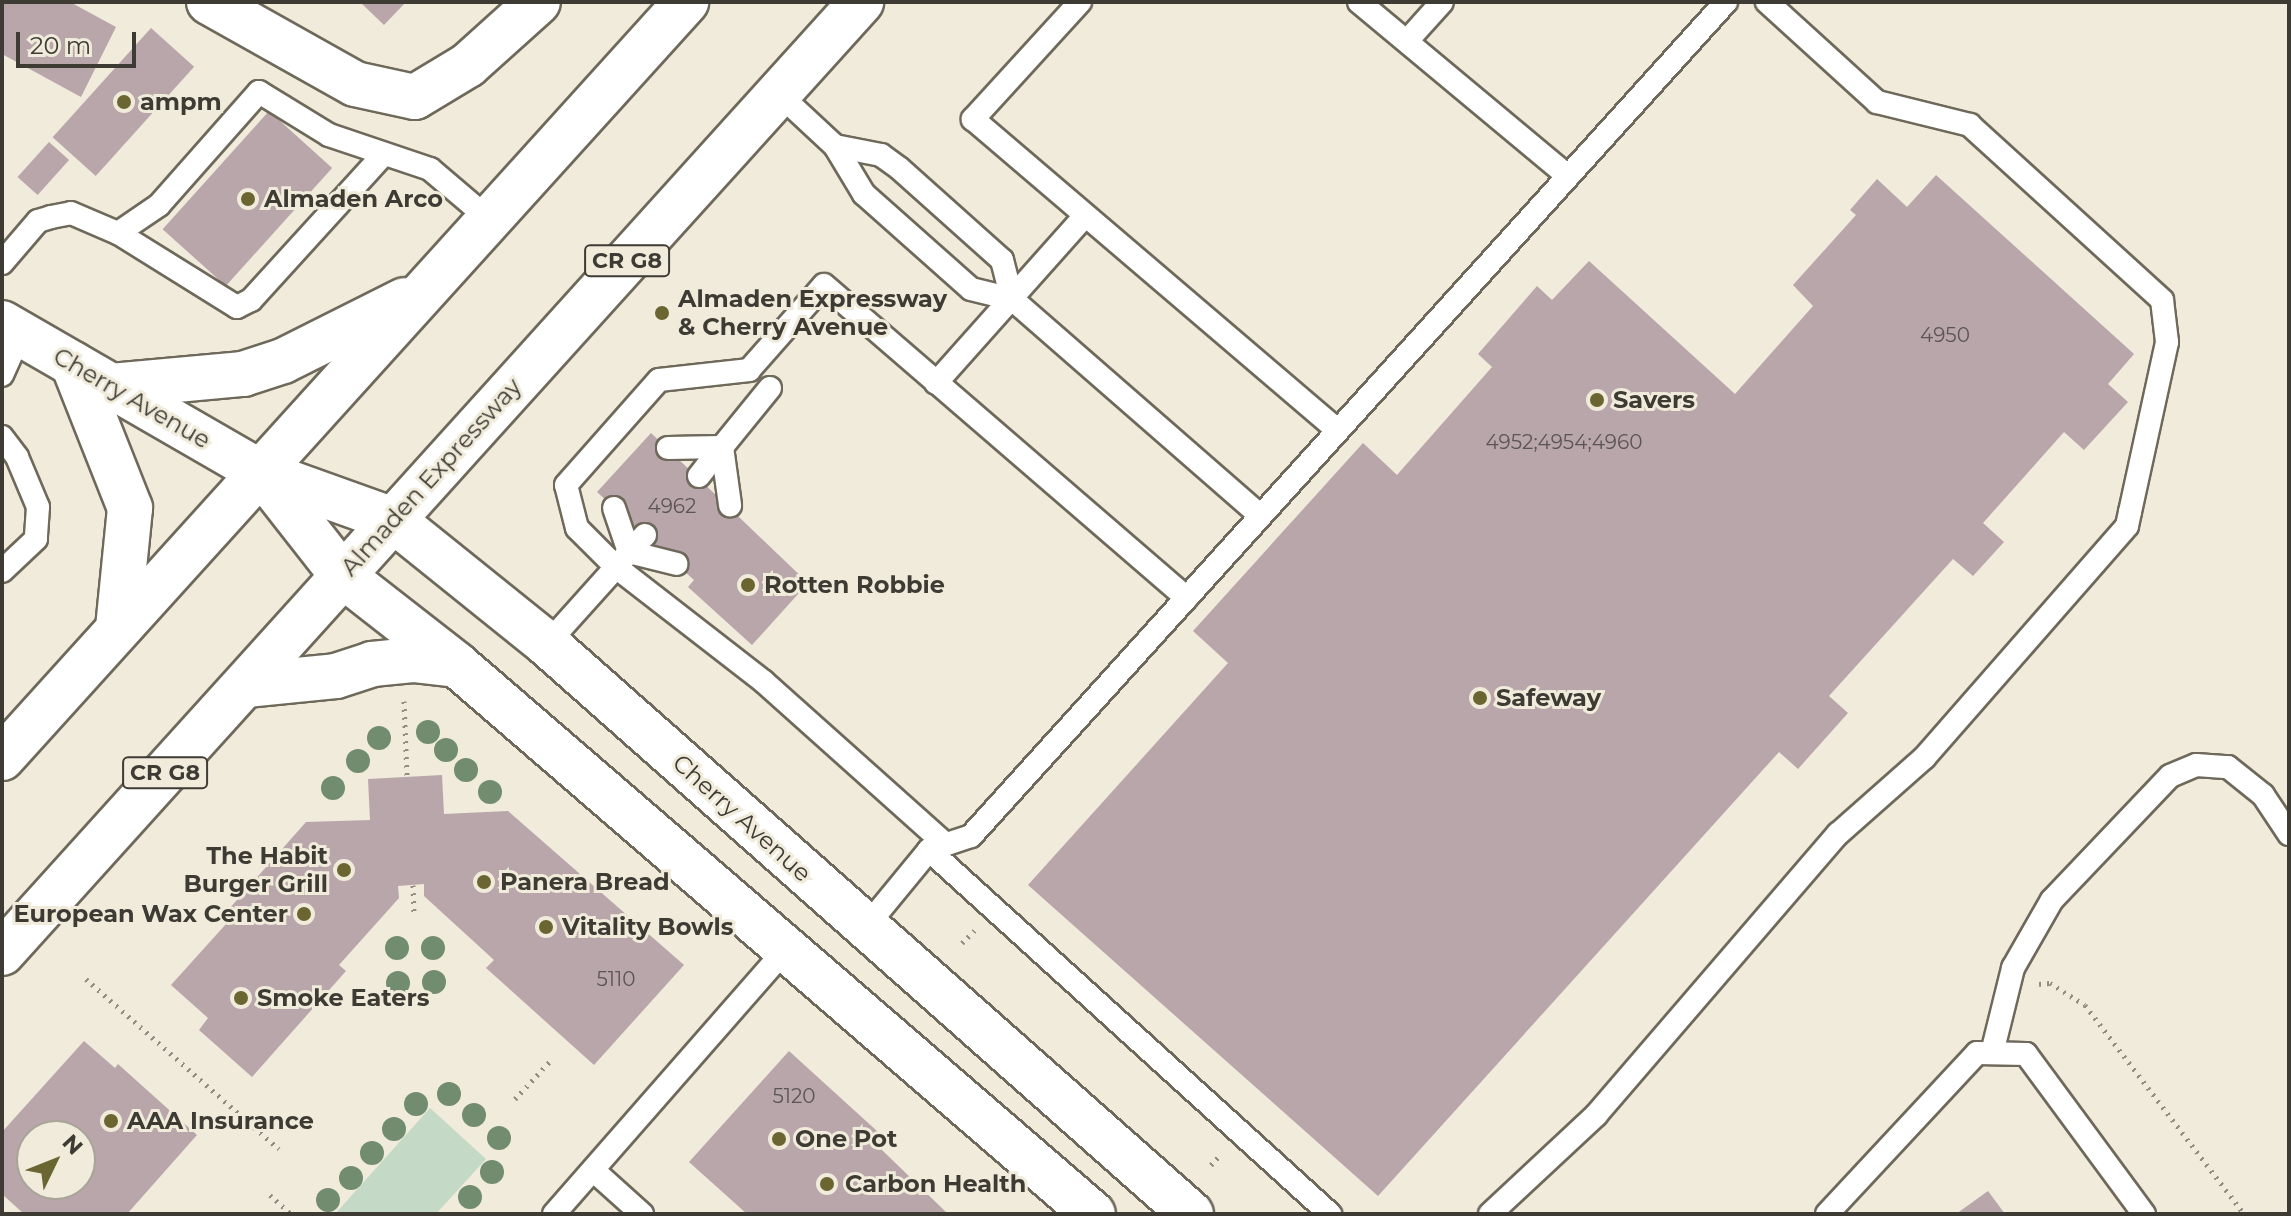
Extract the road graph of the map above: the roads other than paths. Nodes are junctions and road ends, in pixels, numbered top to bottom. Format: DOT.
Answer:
graph roads {
  1 [pos="209,2"];
  2 [pos="538,2"];
  3 [pos="686,2"];
  4 [pos="861,2"];
  5 [pos="1080,2"];
  6 [pos="1359,2"];
  7 [pos="1442,2"];
  8 [pos="1726,2"];
  9 [pos="1767,2"];
  10 [pos="1407,41"];
  11 [pos="779,94"];
  12 [pos="835,146"];
  13 [pos="384,154"];
  14 [pos="1568,176"];
  15 [pos="1085,216"];
  16 [pos="490,220"];
  17 [pos="118,233"];
  18 [pos="2,263"];
  19 [pos="425,290"];
  20 [pos="1012,299"];
  21 [pos="11,328"];
  22 [pos="73,364"];
  23 [pos="2,375"];
  24 [pos="936,383"];
  25 [pos="111,386"];
  26 [pos="770,388"];
  27 [pos="1337,430"];
  28 [pos="2,437"];
  29 [pos="722,447"];
  30 [pos="668,448"];
  31 [pos="262,473"];
  32 [pos="699,476"];
  33 [pos="730,505"];
  34 [pos="614,508"];
  35 [pos="1260,515"];
  36 [pos="393,520"];
  37 [pos="645,535"];
  38 [pos="623,560"];
  39 [pos="677,564"];
  40 [pos="2,571"];
  41 [pos="342,575"];
  42 [pos="1186,598"];
  43 [pos="118,628"];
  44 [pos="547,644"];
  45 [pos="457,665"];
  46 [pos="246,685"];
  47 [pos="2,758"];
  48 [pos="2289,834"];
  49 [pos="936,846"];
  50 [pos="865,928"];
  51 [pos="784,951"];
  52 [pos="2,953"];
  53 [pos="1992,1053"];
  54 [pos="593,1170"];
  55 [pos="554,1214"];
  56 [pos="642,1214"];
  57 [pos="1093,1214"];
  58 [pos="1191,1214"];
  59 [pos="1330,1214"];
  60 [pos="1490,1214"];
  61 [pos="1827,1214"];
  62 [pos="2144,1214"];
  1 -- 2 [label="main road"];
  3 -- 16 [label="main road"];
  4 -- 11 [label="main road, Almaden Expressway / CR G8"];
  5 -- 15 [label="lane"];
  6 -- 10 [label="lane"];
  7 -- 10 [label="lane"];
  8 -- 14 [label="lane"];
  9 -- 60 [label="lane"];
  10 -- 14 [label="lane"];
  11 -- 12 [label="lane"];
  11 -- 36 [label="main road, Almaden Expressway / CR G8"];
  12 -- 20 [label="lane"];
  12 -- 20 [label="lane"];
  13 -- 16 [label="lane"];
  13 -- 17 [label="lane"];
  13 -- 17 [label="lane"];
  14 -- 27 [label="lane"];
  15 -- 20 [label="lane"];
  15 -- 27 [label="lane"];
  16 -- 19 [label="main road"];
  17 -- 18 [label="lane"];
  19 -- 25 [label="main road"];
  19 -- 31 [label="main road"];
  20 -- 24 [label="lane"];
  20 -- 35 [label="lane"];
  21 -- 22 [label="main road, Cherry Avenue"];
  21 -- 23 [label="lane"];
  22 -- 25 [label="main road, Cherry Avenue"];
  22 -- 43 [label="main road"];
  24 -- 38 [label="lane"];
  24 -- 42 [label="lane"];
  25 -- 31 [label="main road, Cherry Avenue"];
  26 -- 29 [label="lane"];
  27 -- 35 [label="lane"];
  28 -- 40 [label="lane"];
  29 -- 30 [label="lane"];
  29 -- 32 [label="lane"];
  29 -- 33 [label="lane"];
  31 -- 36 [label="main road, Cherry Avenue"];
  31 -- 41 [label="main road, Cherry Avenue"];
  31 -- 43 [label="main road"];
  34 -- 38 [label="lane"];
  35 -- 42 [label="lane"];
  36 -- 41 [label="main road, Almaden Expressway / CR G8"];
  36 -- 44 [label="main road, Cherry Avenue"];
  37 -- 38 [label="lane"];
  38 -- 39 [label="lane"];
  38 -- 44 [label="lane"];
  38 -- 49 [label="lane"];
  41 -- 45 [label="main road, Cherry Avenue"];
  41 -- 46 [label="main road, Almaden Expressway / CR G8"];
  42 -- 49 [label="lane"];
  43 -- 47 [label="main road"];
  44 -- 50 [label="main road, Cherry Avenue"];
  45 -- 46 [label="main road"];
  45 -- 51 [label="main road, Cherry Avenue"];
  46 -- 52 [label="main road, Almaden Expressway / CR G8"];
  48 -- 53 [label="lane"];
  49 -- 50 [label="lane"];
  49 -- 59 [label="lane"];
  50 -- 58 [label="main road, Cherry Avenue"];
  51 -- 54 [label="lane"];
  51 -- 57 [label="main road, Cherry Avenue"];
  53 -- 61 [label="lane"];
  53 -- 62 [label="lane"];
  54 -- 55 [label="lane"];
  54 -- 56 [label="lane"];
}
